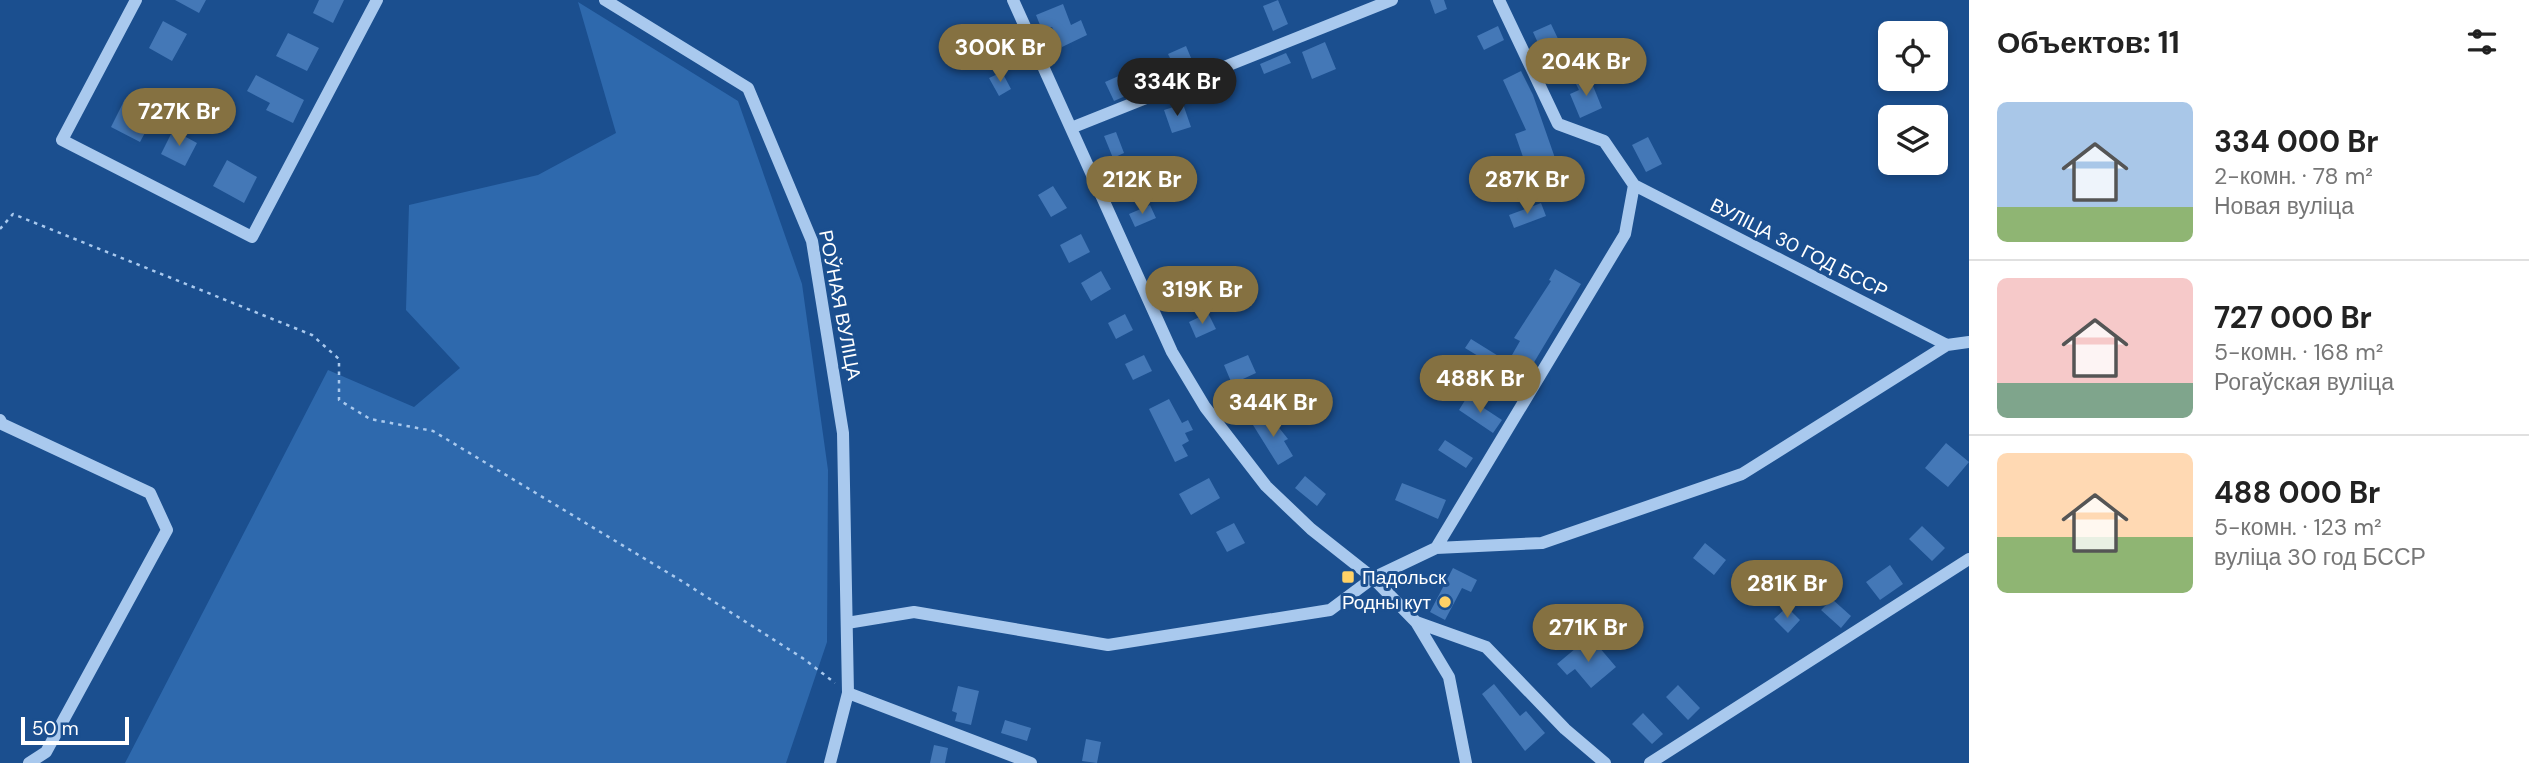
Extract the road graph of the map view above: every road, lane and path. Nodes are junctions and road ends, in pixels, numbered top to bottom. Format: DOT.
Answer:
graph roads {
  1 [pos="136,0"];
  2 [pos="377,0"];
  3 [pos="605,0"];
  4 [pos="1013,0"];
  5 [pos="1392,0"];
  6 [pos="1499,0"];
  7 [pos="1072,128"];
  8 [pos="1634,185"];
  9 [pos="0,229"];
  10 [pos="1969,342"];
  11 [pos="1947,345"];
  12 [pos="0,420"];
  13 [pos="1436,548"];
  14 [pos="1969,559"];
  15 [pos="1373,578"];
  16 [pos="1416,622"];
  17 [pos="847,623"];
  18 [pos="848,693"];
  19 [pos="29,763"];
  20 [pos="830,763"];
  21 [pos="1031,763"];
  22 [pos="1466,763"];
  23 [pos="1605,763"];
  24 [pos="1650,763"];
  1 -- 2 [label="street"];
  3 -- 17 [label="street, РОЎНАЯ ВУЛІЦА"];
  4 -- 7 [label="street"];
  5 -- 7 [label="street"];
  6 -- 8 [label="street, ВУЛІЦА 30 ГОД БССР"];
  7 -- 15 [label="street"];
  8 -- 11 [label="street, ВУЛІЦА 30 ГОД БССР"];
  8 -- 13 [label="street"];
  9 -- 18 [label="path"];
  10 -- 11 [label="street"];
  11 -- 13 [label="street"];
  12 -- 19 [label="street"];
  13 -- 15 [label="street"];
  14 -- 24 [label="street"];
  15 -- 16 [label="street"];
  15 -- 17 [label="street"];
  16 -- 22 [label="street"];
  16 -- 23 [label="street"];
  17 -- 18 [label="street, РОЎНАЯ ВУЛІЦА"];
  18 -- 20 [label="street, РОЎНАЯ ВУЛІЦА"];
  18 -- 21 [label="street"];
}
